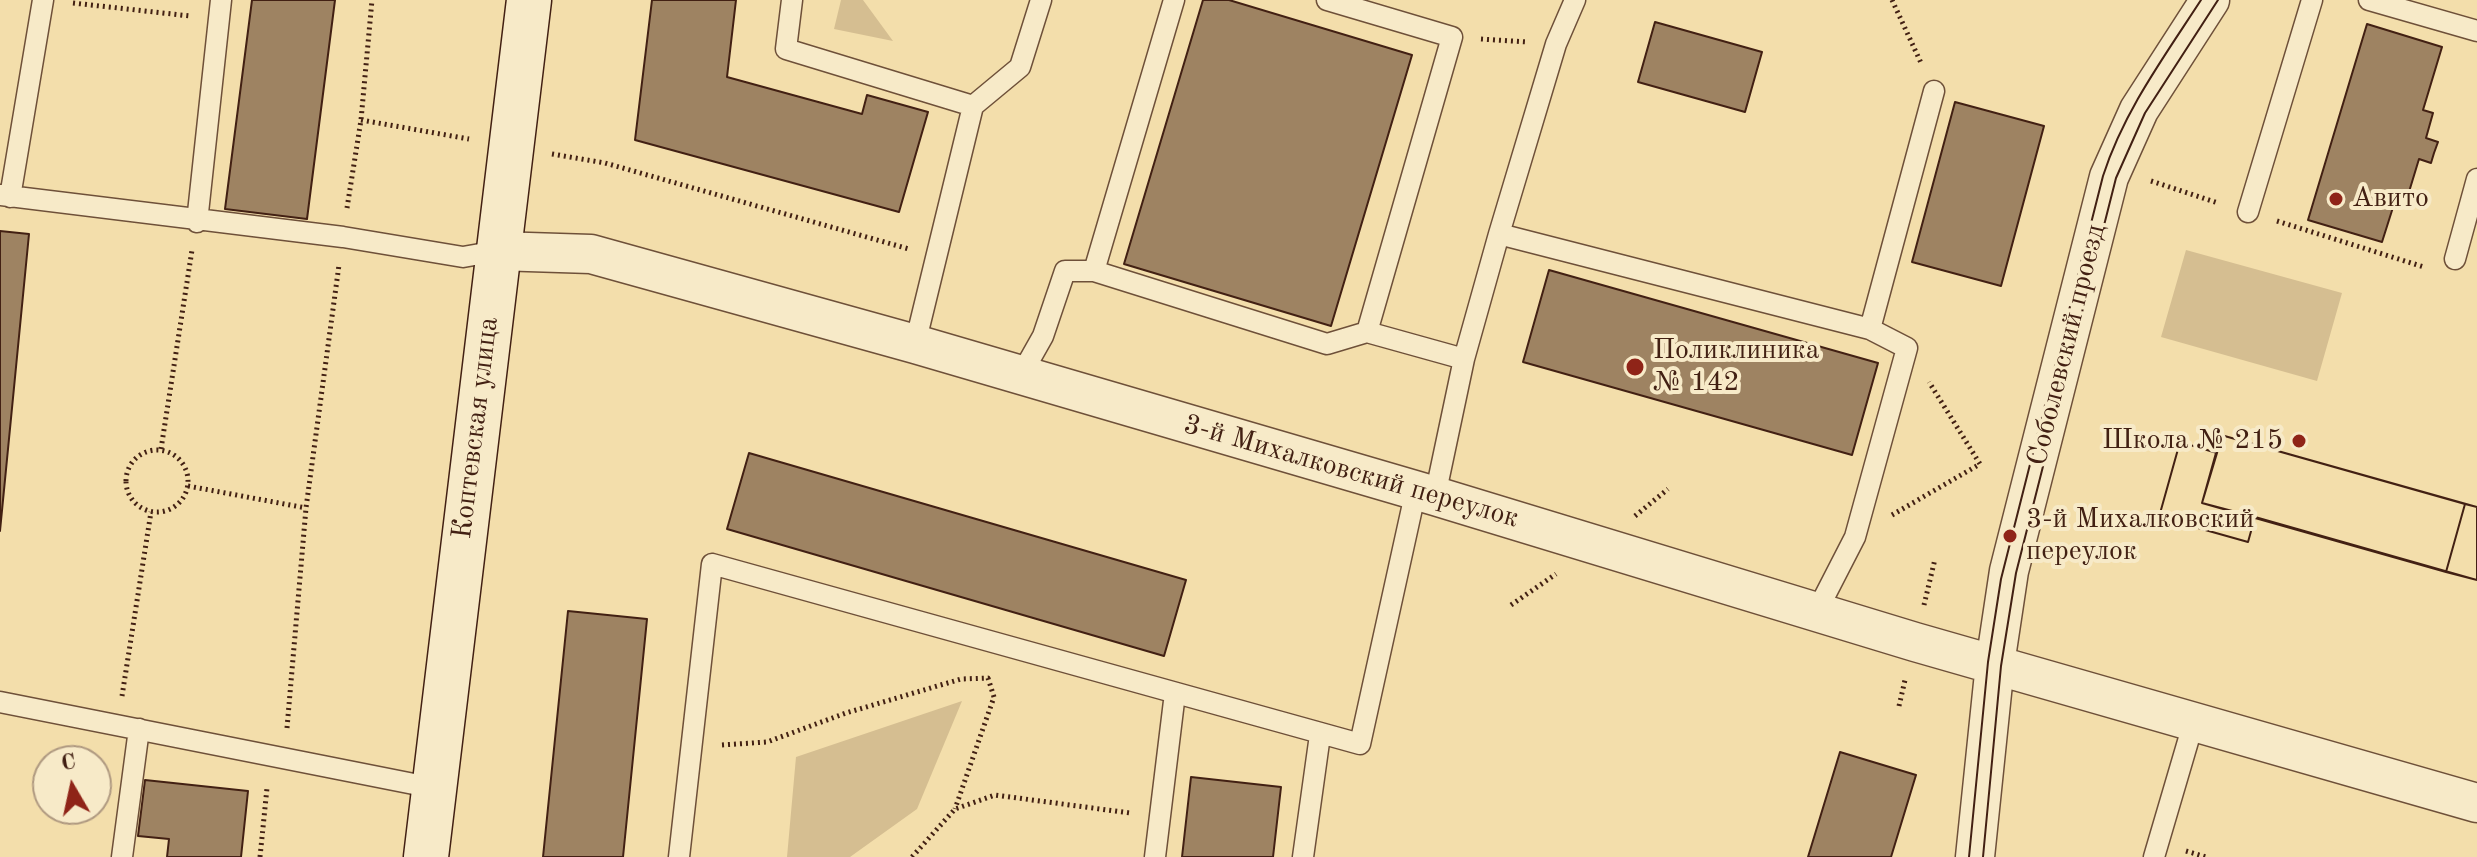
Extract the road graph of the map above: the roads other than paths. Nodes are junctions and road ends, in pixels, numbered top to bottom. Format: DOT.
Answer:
graph roads {
  1 [pos="43,0"];
  2 [pos="529,0"];
  3 [pos="792,0"];
  4 [pos="1041,0"];
  5 [pos="1174,0"];
  6 [pos="1327,0"];
  7 [pos="1575,0"];
  8 [pos="2210,0"];
  9 [pos="2312,0"];
  10 [pos="2369,0"];
  11 [pos="220,9"];
  12 [pos="2477,31"];
  13 [pos="1934,91"];
  14 [pos="973,106"];
  15 [pos="2477,179"];
  16 [pos="5,196"];
  17 [pos="2248,212"];
  18 [pos="197,222"];
  19 [pos="1499,234"];
  20 [pos="497,251"];
  21 [pos="2455,259"];
  22 [pos="1094,271"];
  23 [pos="1870,329"];
  24 [pos="1367,332"];
  25 [pos="915,344"];
  26 [pos="1464,359"];
  27 [pos="1021,375"];
  28 [pos="1426,493"];
  29 [pos="1817,611"];
  30 [pos="1995,664"];
  31 [pos="1175,693"];
  32 [pos="0,702"];
  33 [pos="2194,721"];
  34 [pos="139,729"];
  35 [pos="1320,735"];
  36 [pos="434,788"];
  37 [pos="2477,803"];
  38 [pos="122,857"];
  39 [pos="426,857"];
  40 [pos="679,857"];
  41 [pos="1155,857"];
  42 [pos="1303,857"];
  43 [pos="1975,857"];
  44 [pos="2154,857"];
  1 -- 16 [label="lane"];
  2 -- 20 [label="street, Коптевская улица"];
  3 -- 14 [label="lane"];
  4 -- 14 [label="lane"];
  5 -- 22 [label="lane"];
  6 -- 24 [label="lane"];
  7 -- 19 [label="lane"];
  8 -- 30 [label="street, Соболевский проезд"];
  9 -- 17 [label="lane"];
  10 -- 12 [label="lane"];
  11 -- 18 [label="lane"];
  13 -- 23 [label="lane"];
  14 -- 25 [label="lane"];
  15 -- 21 [label="lane"];
  16 -- 18 [label="lane"];
  18 -- 20 [label="lane"];
  19 -- 23 [label="lane"];
  19 -- 26 [label="lane"];
  20 -- 25 [label="street, 3-й Михалковский переулок"];
  20 -- 36 [label="street, Коптевская улица"];
  22 -- 24 [label="lane"];
  22 -- 27 [label="lane"];
  23 -- 29 [label="lane"];
  24 -- 26 [label="lane"];
  25 -- 27 [label="street, 3-й Михалковский переулок"];
  26 -- 28 [label="lane"];
  27 -- 28 [label="street, 3-й Михалковский переулок"];
  28 -- 29 [label="street, 3-й Михалковский переулок"];
  28 -- 35 [label="lane"];
  29 -- 30 [label="street, 3-й Михалковский переулок"];
  30 -- 33 [label="street, 3-й Михалковский переулок"];
  30 -- 43 [label="street, Соболевский проезд"];
  31 -- 35 [label="lane"];
  31 -- 40 [label="lane"];
  31 -- 41 [label="lane"];
  32 -- 34 [label="lane"];
  33 -- 37 [label="street, 3-й Михалковский переулок"];
  33 -- 44 [label="lane"];
  34 -- 36 [label="lane"];
  34 -- 38 [label="lane"];
  35 -- 42 [label="lane"];
  36 -- 39 [label="street, Коптевская улица"];
}
